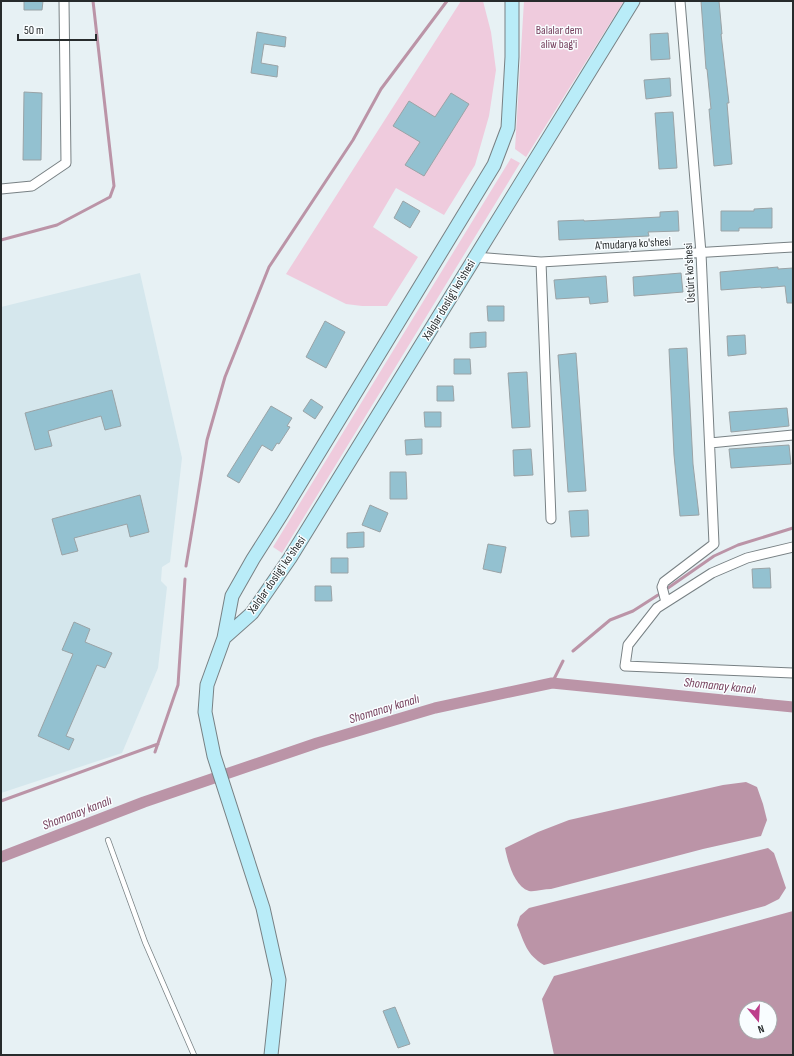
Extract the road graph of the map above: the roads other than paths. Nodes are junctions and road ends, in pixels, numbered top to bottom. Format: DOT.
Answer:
graph roads {
  1 [pos="64,1"];
  2 [pos="512,1"];
  3 [pos="633,1"];
  4 [pos="680,1"];
  5 [pos="1,189"];
  6 [pos="793,247"];
  7 [pos="701,252"];
  8 [pos="475,256"];
  9 [pos="541,262"];
  10 [pos="793,435"];
  11 [pos="710,443"];
  12 [pos="551,519"];
  13 [pos="793,547"];
  14 [pos="666,602"];
  15 [pos="224,638"];
  16 [pos="793,673"];
  17 [pos="108,840"];
  18 [pos="194,1055"];
  19 [pos="271,1055"];
  1 -- 5 [label="street"];
  2 -- 15 [label="main road, Xalqlar doslig'i ko'shesi"];
  3 -- 8 [label="main road, Xalqlar doslig'i ko'shesi"];
  4 -- 7 [label="street, Ústúrt ko'shesi"];
  6 -- 7 [label="street, A'mudarya ko'shesi"];
  7 -- 9 [label="street, A'mudarya ko'shesi"];
  7 -- 11 [label="street, Ústúrt ko'shesi"];
  8 -- 9 [label="street, A'mudarya ko'shesi"];
  8 -- 15 [label="main road, Xalqlar doslig'i ko'shesi"];
  9 -- 12 [label="street"];
  10 -- 11 [label="street"];
  11 -- 14 [label="street, Ústúrt ko'shesi"];
  13 -- 14 [label="street"];
  14 -- 16 [label="street"];
  15 -- 19 [label="main road"];
  17 -- 18 [label="lane"];
}
